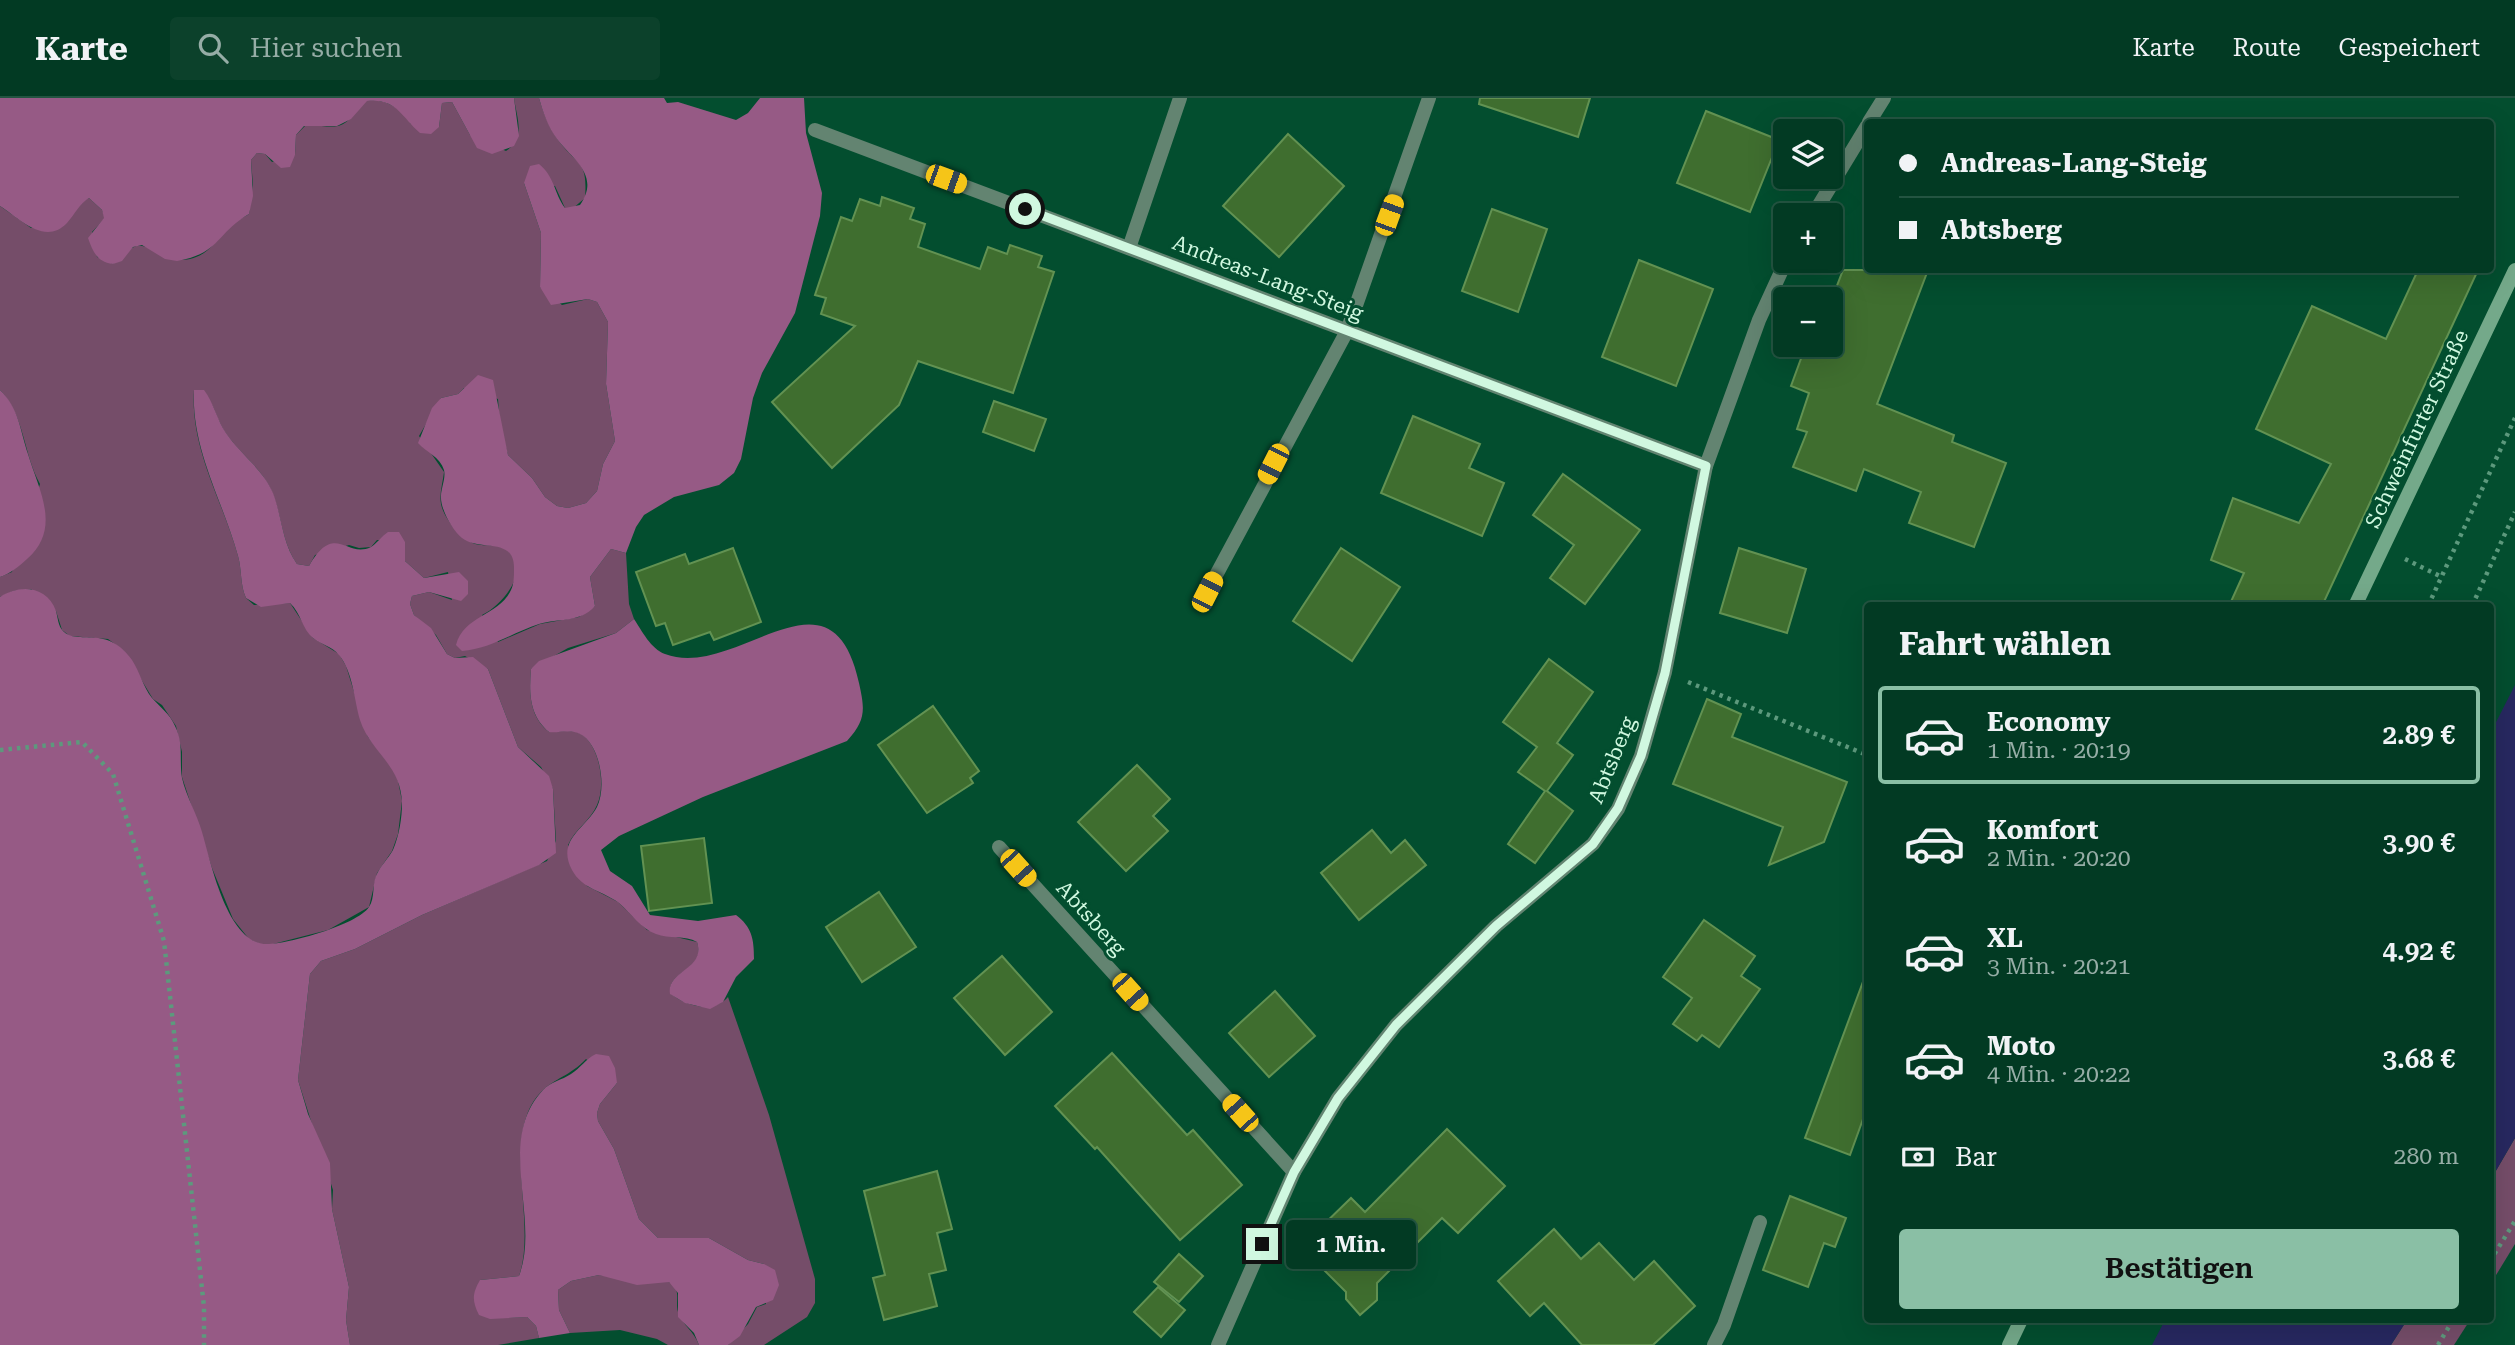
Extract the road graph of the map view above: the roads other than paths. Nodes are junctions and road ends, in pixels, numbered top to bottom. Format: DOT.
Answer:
graph roads {
  1 [pos="1180,98"];
  2 [pos="1429,98"];
  3 [pos="1884,98"];
  4 [pos="1871,119"];
  5 [pos="815,130"];
  6 [pos="1864,131"];
  7 [pos="1820,203"];
  8 [pos="1129,248"];
  9 [pos="2515,270"];
  10 [pos="1781,273"];
  11 [pos="1347,331"];
  12 [pos="1706,466"];
  13 [pos="1207,592"];
  14 [pos="2357,602"];
  15 [pos="999,847"];
  16 [pos="1294,1172"];
  17 [pos="1760,1222"];
  18 [pos="2020,1323"];
  19 [pos="1218,1345"];
  20 [pos="1713,1345"];
  21 [pos="2009,1345"];
  1 -- 8 [label="street"];
  2 -- 11 [label="street"];
  3 -- 4 [label="street"];
  5 -- 8 [label="street, Andreas-Lang-Steig"];
  6 -- 7 [label="street"];
  8 -- 11 [label="street, Andreas-Lang-Steig"];
  9 -- 14 [label="street, Schweinfurter Straße"];
  10 -- 12 [label="street, Abtsberg"];
  11 -- 12 [label="street, Andreas-Lang-Steig"];
  11 -- 13 [label="street"];
  12 -- 16 [label="street, Abtsberg"];
  15 -- 16 [label="street, Abtsberg"];
  16 -- 19 [label="street, Abtsberg"];
  17 -- 20 [label="street"];
  18 -- 21 [label="street"];
}
